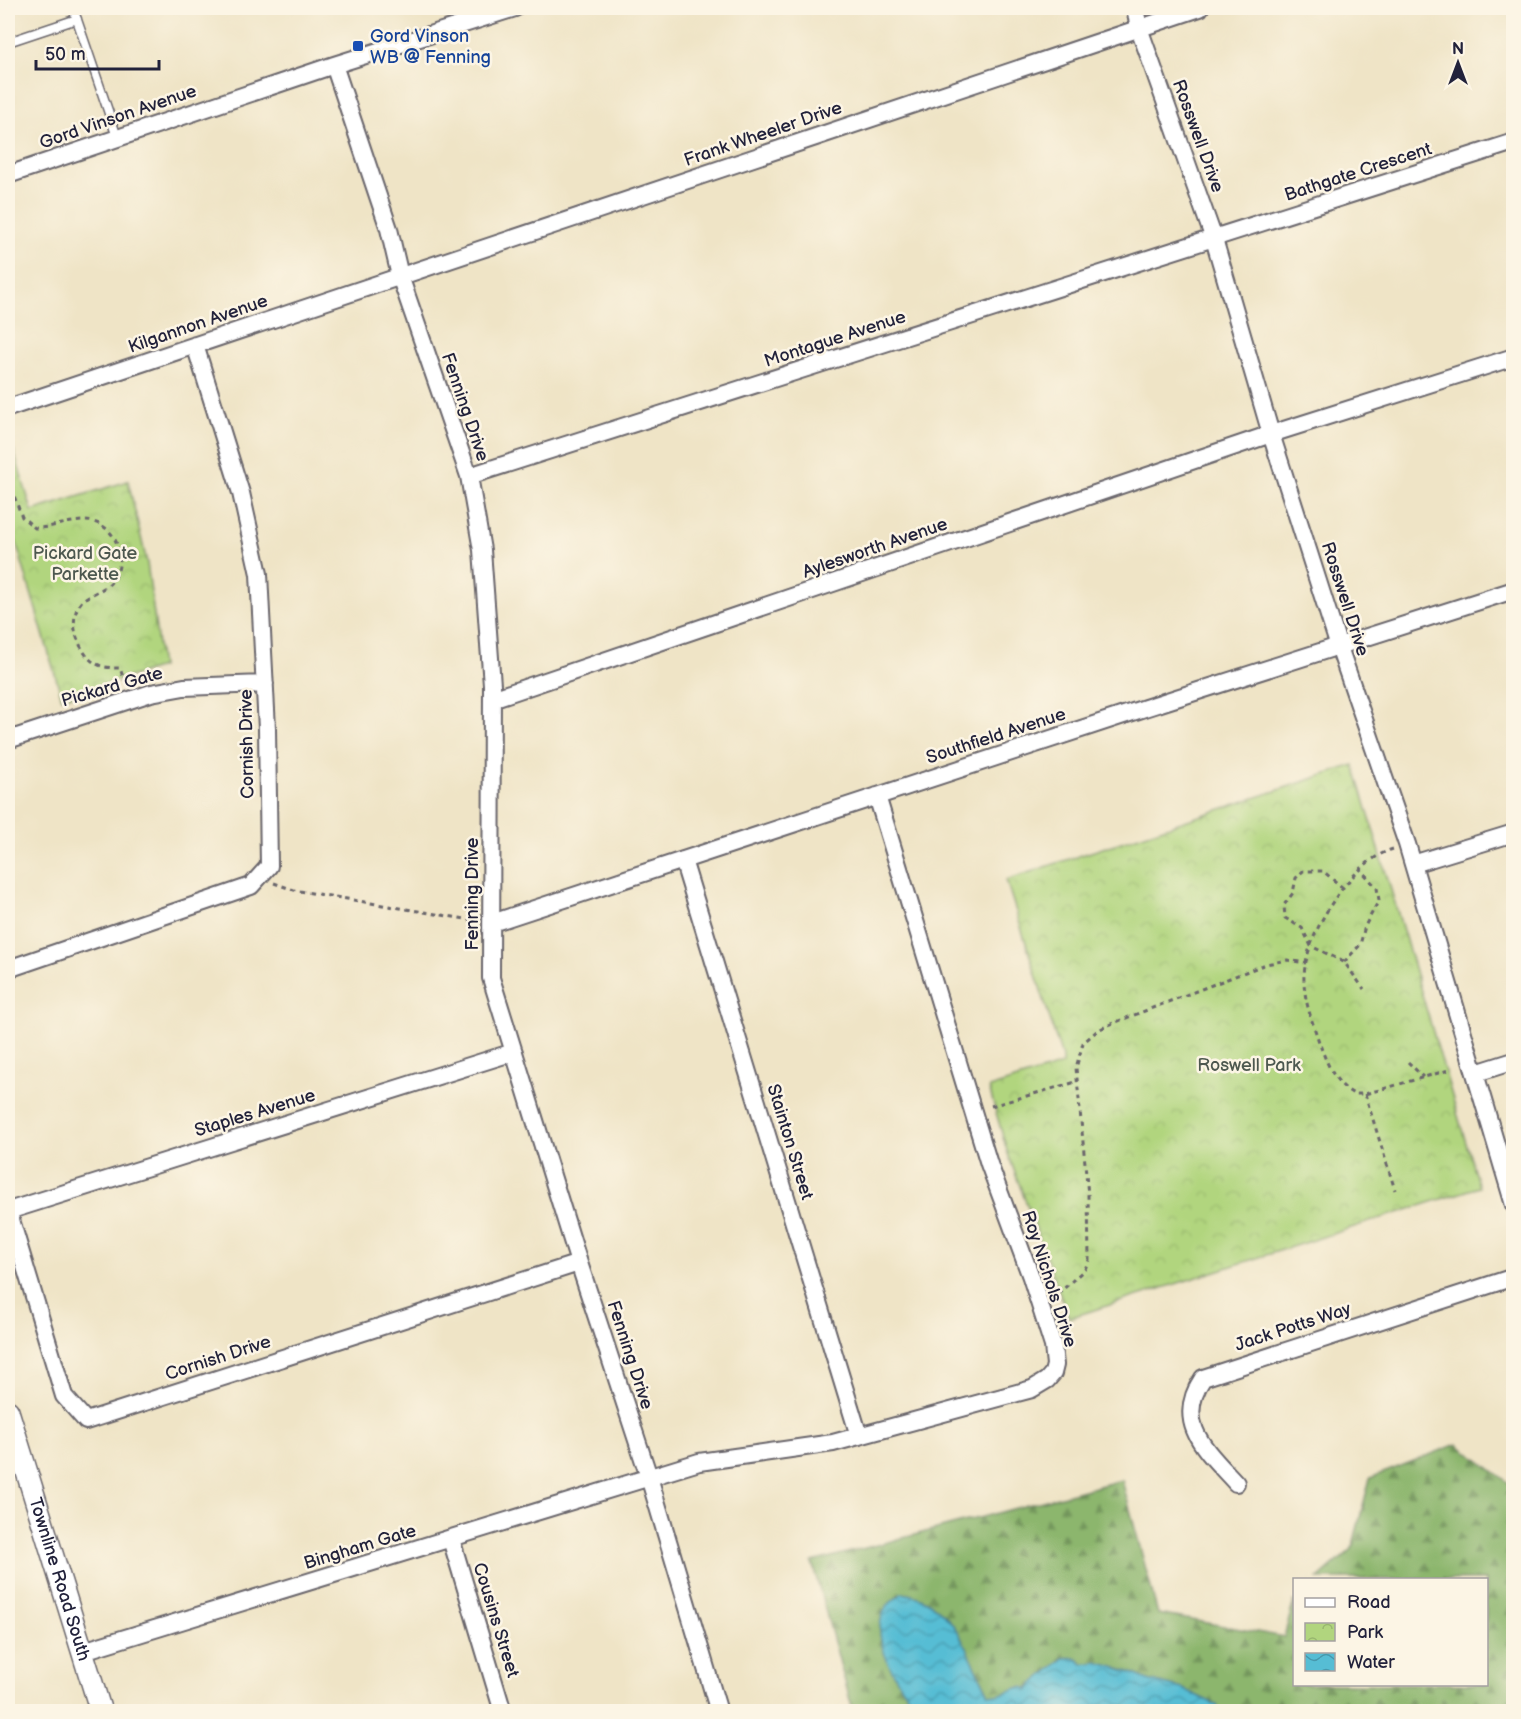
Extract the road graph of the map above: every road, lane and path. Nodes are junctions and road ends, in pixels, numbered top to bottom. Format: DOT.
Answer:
graph roads {
  1 [pos="73,8"];
  2 [pos="515,8"];
  3 [pos="1135,8"];
  4 [pos="1200,8"];
  5 [pos="77,19"];
  6 [pos="1139,28"];
  7 [pos="8,42"];
  8 [pos="334,65"];
  9 [pos="117,137"];
  10 [pos="1514,142"];
  11 [pos="8,175"];
  12 [pos="1214,239"];
  13 [pos="400,276"];
  14 [pos="195,345"];
  15 [pos="1514,357"];
  16 [pos="8,408"];
  17 [pos="1271,434"];
  18 [pos="469,476"];
  19 [pos="8,480"];
  20 [pos="1514,590"];
  21 [pos="1339,647"];
  22 [pos="124,680"];
  23 [pos="265,684"];
  24 [pos="492,699"];
  25 [pos="8,740"];
  26 [pos="877,796"];
  27 [pos="1514,833"];
  28 [pos="1395,848"];
  29 [pos="683,860"];
  30 [pos="1413,864"];
  31 [pos="1360,869"];
  32 [pos="258,878"];
  33 [pos="1343,888"];
  34 [pos="492,923"];
  35 [pos="1311,946"];
  36 [pos="1344,962"];
  37 [pos="1306,963"];
  38 [pos="8,969"];
  39 [pos="1364,989"];
  40 [pos="514,1052"];
  41 [pos="1514,1060"];
  42 [pos="1408,1062"];
  43 [pos="1449,1070"];
  44 [pos="1476,1073"];
  45 [pos="1423,1077"];
  46 [pos="1076,1082"];
  47 [pos="1365,1094"];
  48 [pos="991,1106"];
  49 [pos="1395,1190"];
  50 [pos="1514,1205"];
  51 [pos="8,1210"];
  52 [pos="579,1263"];
  53 [pos="1514,1277"];
  54 [pos="1058,1294"];
  55 [pos="8,1411"];
  56 [pos="859,1436"];
  57 [pos="649,1477"];
  58 [pos="1236,1483"];
  59 [pos="451,1539"];
  60 [pos="82,1651"];
  61 [pos="101,1712"];
  62 [pos="503,1712"];
  63 [pos="719,1712"];
  1 -- 5 [label="lane"];
  2 -- 8 [label="street, Gord Vinson Avenue"];
  3 -- 6 [label="street, Rosswell Drive"];
  4 -- 6 [label="street, Frank Wheeler Drive"];
  5 -- 7 [label="lane"];
  5 -- 9 [label="lane"];
  6 -- 12 [label="street, Rosswell Drive"];
  6 -- 13 [label="street, Frank Wheeler Drive"];
  8 -- 9 [label="street, Gord Vinson Avenue"];
  8 -- 13 [label="street, Fenning Drive"];
  9 -- 11 [label="street, Gord Vinson Avenue"];
  10 -- 12 [label="street, Bathgate Crescent"];
  12 -- 17 [label="street, Rosswell Drive"];
  12 -- 18 [label="street, Montague Avenue"];
  13 -- 14 [label="street, Kilgannon Avenue"];
  13 -- 18 [label="street, Fenning Drive"];
  14 -- 16 [label="street, Kilgannon Avenue"];
  14 -- 23 [label="street, Cornish Drive"];
  15 -- 17 [label="street"];
  17 -- 21 [label="street, Rosswell Drive"];
  17 -- 24 [label="street, Aylesworth Avenue"];
  18 -- 24 [label="street, Fenning Drive"];
  19 -- 22 [label="path"];
  20 -- 21 [label="street, Southfield Avenue"];
  21 -- 26 [label="street, Southfield Avenue"];
  21 -- 30 [label="street, Rosswell Drive"];
  23 -- 25 [label="street, Pickard Gate"];
  23 -- 32 [label="street, Cornish Drive"];
  24 -- 34 [label="street, Fenning Drive"];
  26 -- 29 [label="street, Southfield Avenue"];
  26 -- 56 [label="street, Roy Nichols Drive"];
  27 -- 30 [label="street"];
  28 -- 31 [label="path"];
  29 -- 34 [label="street, Southfield Avenue"];
  29 -- 56 [label="street, Stainton Street"];
  30 -- 44 [label="street, Rosswell Drive"];
  31 -- 33 [label="path"];
  31 -- 36 [label="path"];
  32 -- 34 [label="path"];
  32 -- 38 [label="street"];
  33 -- 35 [label="path"];
  33 -- 35 [label="path"];
  34 -- 40 [label="street, Fenning Drive"];
  35 -- 36 [label="path"];
  35 -- 37 [label="path"];
  36 -- 39 [label="path"];
  37 -- 46 [label="path"];
  37 -- 47 [label="path"];
  40 -- 51 [label="street, Staples Avenue"];
  40 -- 52 [label="street, Fenning Drive"];
  41 -- 44 [label="street"];
  42 -- 45 [label="path"];
  43 -- 45 [label="path"];
  44 -- 50 [label="street, Rosswell Drive"];
  45 -- 47 [label="path"];
  46 -- 48 [label="path"];
  46 -- 54 [label="path"];
  47 -- 49 [label="path"];
  51 -- 52 [label="street, Cornish Drive"];
  52 -- 57 [label="street, Fenning Drive"];
  53 -- 58 [label="street, Jack Potts Way"];
  55 -- 60 [label="street, Townline Road South"];
  56 -- 57 [label="street, Roy Nichols Drive"];
  57 -- 59 [label="street, Bingham Gate"];
  57 -- 63 [label="street, Fenning Drive"];
  59 -- 60 [label="street, Bingham Gate"];
  59 -- 62 [label="street, Cousins Street"];
  60 -- 61 [label="street, Townline Road South"];
}
